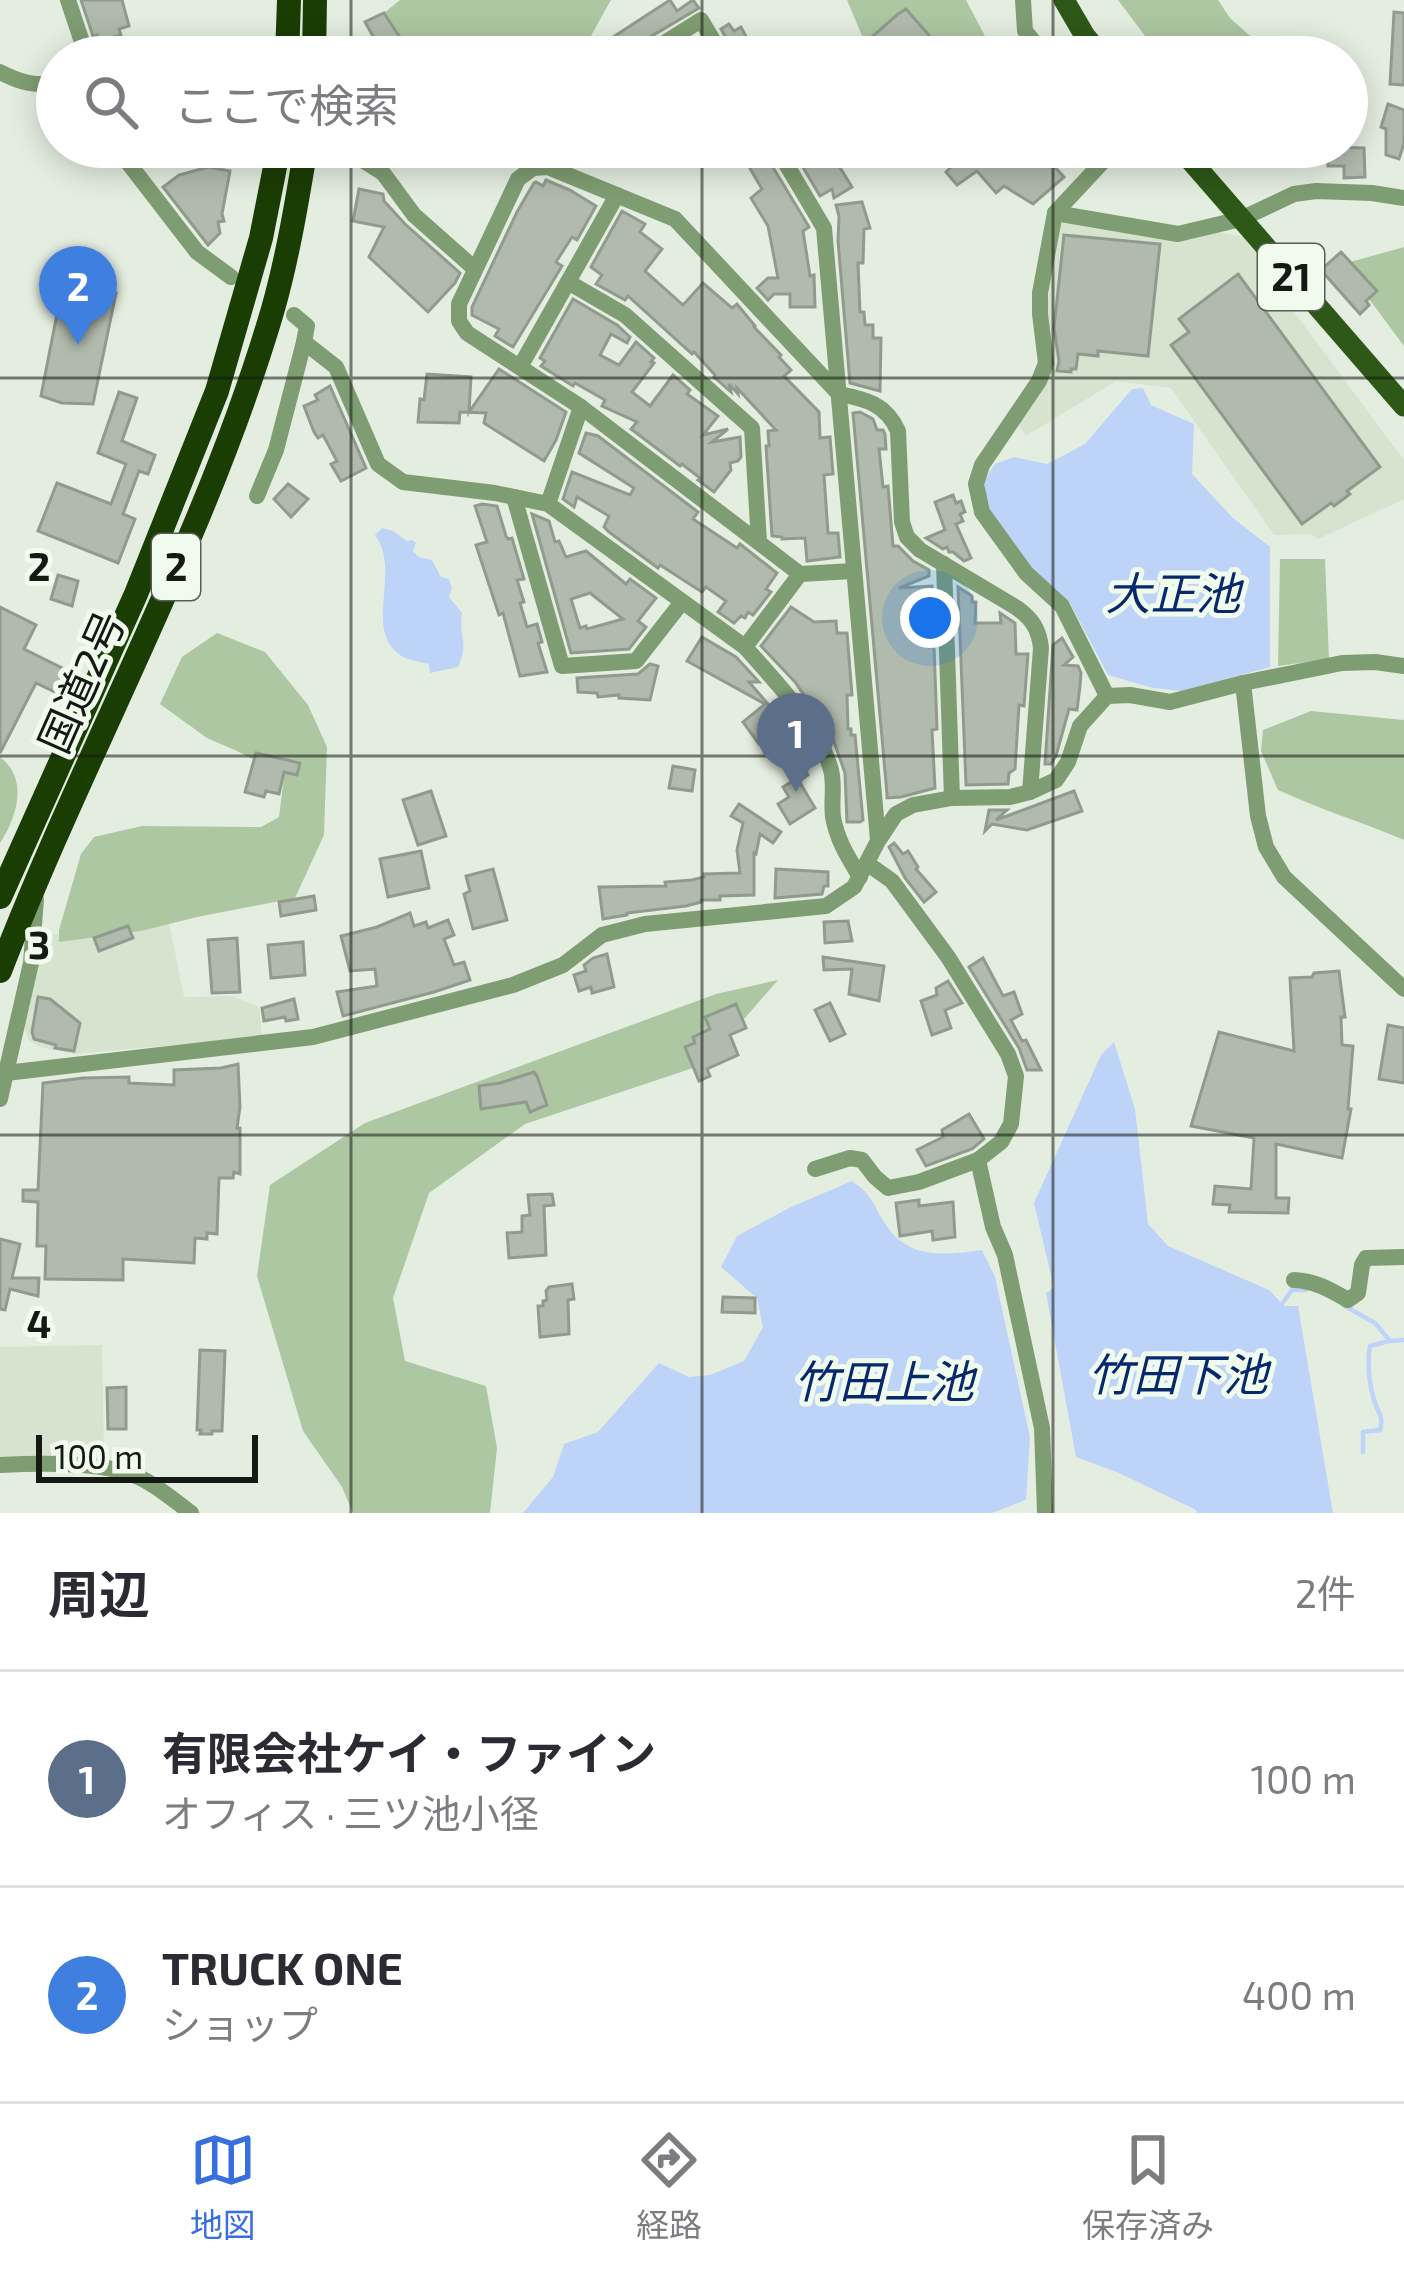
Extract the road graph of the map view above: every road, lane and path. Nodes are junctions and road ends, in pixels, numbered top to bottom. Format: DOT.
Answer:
graph roads {
  1 [pos="68,0"];
  2 [pos="290,0"];
  3 [pos="315,0"];
  4 [pos="1022,0"];
  5 [pos="1064,0"];
  6 [pos="80,36"];
  7 [pos="288,36"];
  8 [pos="314,36"];
  9 [pos="675,36"];
  10 [pos="710,36"];
  11 [pos="1029,36"];
  12 [pos="1085,36"];
  13 [pos="0,72"];
  14 [pos="36,85"];
  15 [pos="132,168"];
  16 [pos="275,168"];
  17 [pos="303,168"];
  18 [pos="375,168"];
  19 [pos="533,168"];
  20 [pos="553,168"];
  21 [pos="788,168"];
  22 [pos="1097,168"];
  23 [pos="1196,168"];
  24 [pos="617,195"];
  25 [pos="1404,198"];
  26 [pos="1055,213"];
  27 [pos="1241,219"];
  28 [pos="476,269"];
  29 [pos="230,278"];
  30 [pos="568,282"];
  31 [pos="294,315"];
  32 [pos="304,342"];
  33 [pos="520,367"];
  34 [pos="839,394"];
  35 [pos="1404,406"];
  36 [pos="581,407"];
  37 [pos="257,496"];
  38 [pos="514,497"];
  39 [pos="548,504"];
  40 [pos="759,542"];
  41 [pos="944,564"];
  42 [pos="853,571"];
  43 [pos="800,574"];
  44 [pos="682,602"];
  45 [pos="745,647"];
  46 [pos="1404,666"];
  47 [pos="1244,683"];
  48 [pos="1107,696"];
  49 [pos="1030,792"];
  50 [pos="952,798"];
  51 [pos="30,830"];
  52 [pos="878,841"];
  53 [pos="0,863"];
  54 [pos="864,870"];
  55 [pos="37,878"];
  56 [pos="0,896"];
  57 [pos="0,971"];
  58 [pos="1404,989"];
  59 [pos="6,1073"];
  60 [pos="0,1099"];
  61 [pos="978,1160"];
  62 [pos="815,1169"];
  63 [pos="1404,1257"];
  64 [pos="1294,1280"];
  65 [pos="0,1465"];
  66 [pos="191,1513"];
  67 [pos="1045,1513"];
  1 -- 6 [label="street"];
  2 -- 7 [label="highway"];
  3 -- 8 [label="highway"];
  4 -- 11 [label="street"];
  5 -- 12 [label="main road"];
  9 -- 10 [label="street"];
  13 -- 14 [label="street"];
  15 -- 29 [label="street"];
  16 -- 51 [label="highway, 国道2号 / 2"];
  17 -- 55 [label="highway, 国道2号 / 2"];
  18 -- 28 [label="street"];
  19 -- 28 [label="street"];
  20 -- 24 [label="street"];
  21 -- 34 [label="street"];
  22 -- 26 [label="street"];
  23 -- 27 [label="main road, 21"];
  24 -- 30 [label="street"];
  24 -- 34 [label="street"];
  25 -- 27 [label="street"];
  26 -- 27 [label="street"];
  26 -- 48 [label="street"];
  27 -- 35 [label="main road, 21"];
  28 -- 33 [label="street"];
  30 -- 33 [label="street"];
  30 -- 40 [label="street"];
  31 -- 32 [label="street"];
  32 -- 37 [label="street"];
  32 -- 38 [label="street"];
  33 -- 36 [label="street"];
  34 -- 41 [label="street"];
  34 -- 42 [label="street"];
  36 -- 39 [label="street"];
  36 -- 40 [label="street"];
  38 -- 39 [label="street"];
  38 -- 44 [label="street"];
  39 -- 44 [label="street"];
  40 -- 43 [label="street"];
  41 -- 49 [label="street"];
  41 -- 50 [label="street"];
  42 -- 43 [label="street"];
  42 -- 52 [label="street"];
  43 -- 45 [label="street"];
  44 -- 45 [label="street"];
  45 -- 54 [label="street"];
  46 -- 47 [label="street"];
  47 -- 48 [label="street"];
  47 -- 58 [label="street"];
  48 -- 49 [label="street"];
  49 -- 50 [label="street"];
  50 -- 52 [label="street"];
  51 -- 53 [label="street"];
  51 -- 56 [label="highway, 国道2号 / 2"];
  52 -- 54 [label="street"];
  54 -- 59 [label="street"];
  54 -- 61 [label="street"];
  55 -- 57 [label="highway, 国道2号 / 2"];
  55 -- 59 [label="street"];
  59 -- 60 [label="street"];
  61 -- 62 [label="street"];
  61 -- 67 [label="street"];
  63 -- 64 [label="street"];
  65 -- 66 [label="street"];
}
